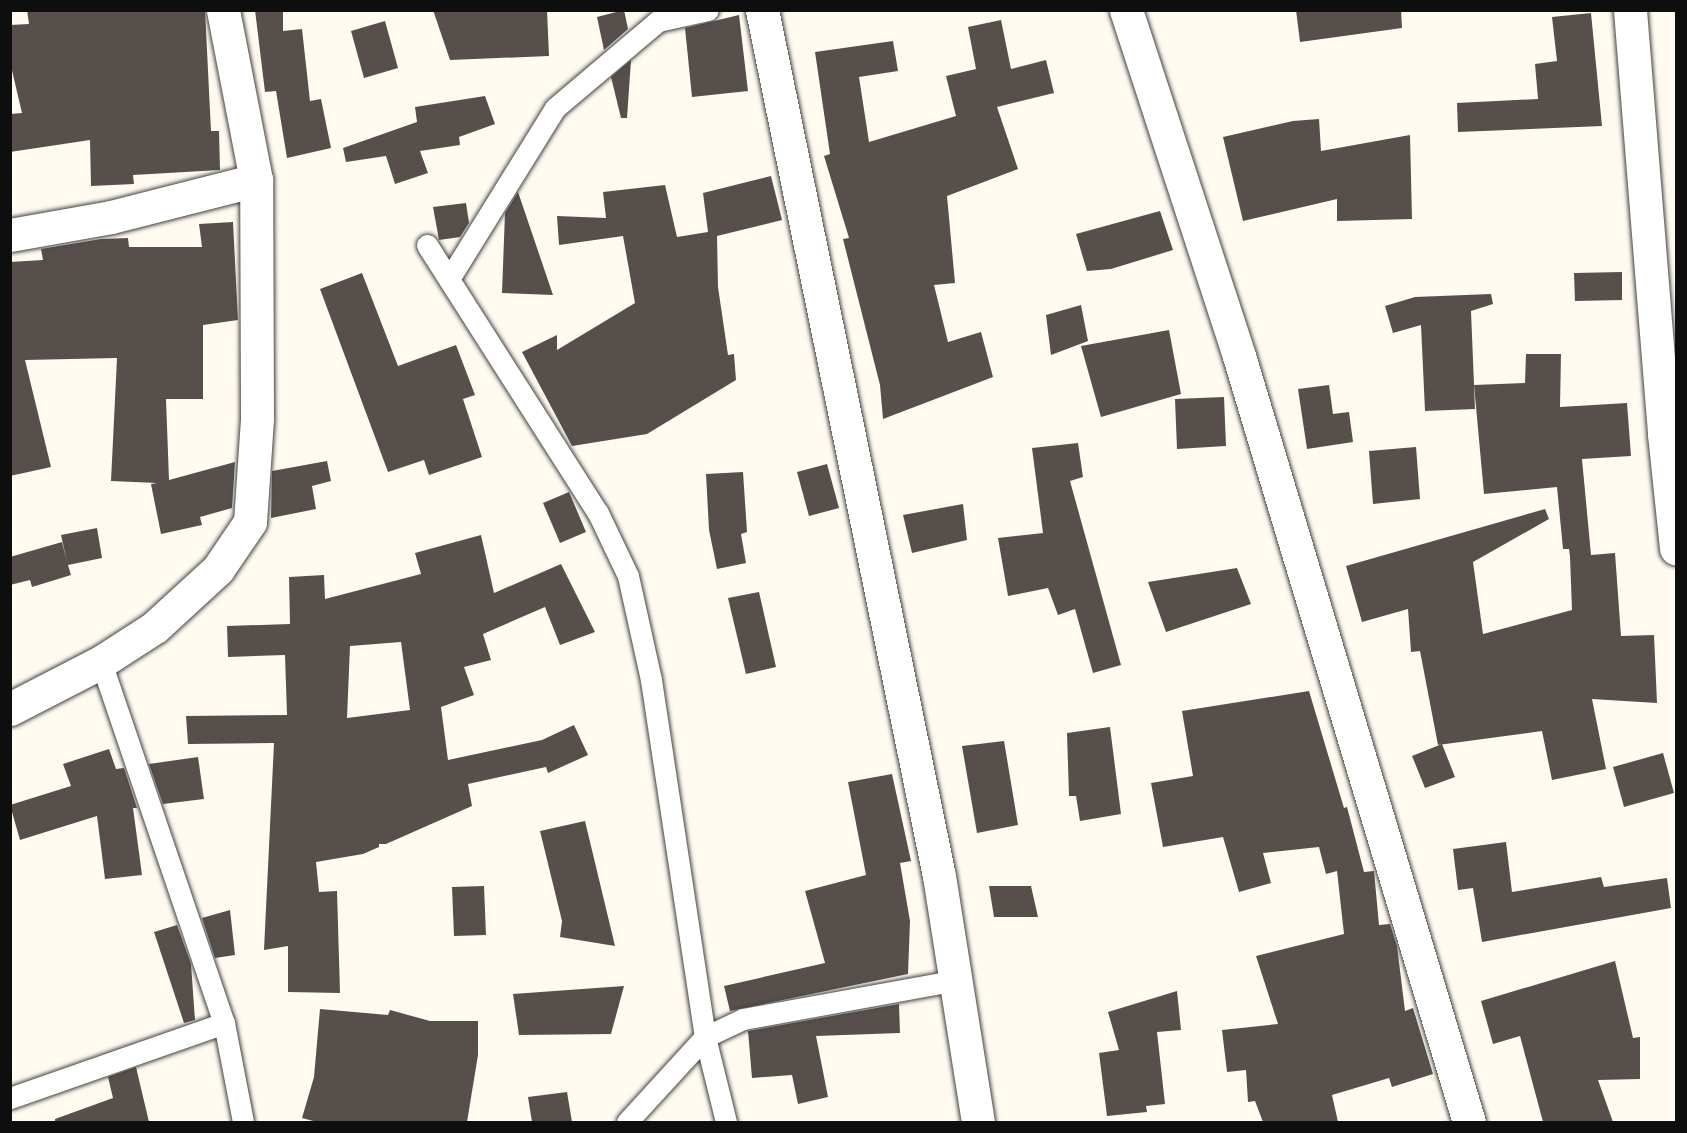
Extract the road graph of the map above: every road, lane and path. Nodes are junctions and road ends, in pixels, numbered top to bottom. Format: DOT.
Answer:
graph roads {
  1 [pos="223,10"];
  2 [pos="708,10"];
  3 [pos="762,10"];
  4 [pos="1126,10"];
  5 [pos="1630,10"];
  6 [pos="256,180"];
  7 [pos="10,235"];
  8 [pos="427,244"];
  9 [pos="449,279"];
  10 [pos="1670,433"];
  11 [pos="1677,548"];
  12 [pos="101,662"];
  13 [pos="10,709"];
  14 [pos="953,981"];
  15 [pos="224,1023"];
  16 [pos="705,1038"];
  17 [pos="10,1098"];
  18 [pos="243,1122"];
  19 [pos="627,1122"];
  20 [pos="726,1122"];
  21 [pos="978,1122"];
  22 [pos="1468,1122"];
  1 -- 6 [label="street"];
  2 -- 9 [label="lane"];
  3 -- 14 [label="street"];
  4 -- 22 [label="street"];
  5 -- 10 [label="street"];
  6 -- 7 [label="street"];
  6 -- 12 [label="street"];
  8 -- 9 [label="lane"];
  9 -- 16 [label="lane"];
  10 -- 11 [label="street"];
  12 -- 13 [label="street"];
  12 -- 15 [label="lane"];
  14 -- 16 [label="lane"];
  14 -- 21 [label="street"];
  15 -- 17 [label="lane"];
  15 -- 18 [label="lane"];
  16 -- 19 [label="lane"];
  16 -- 20 [label="lane"];
}
